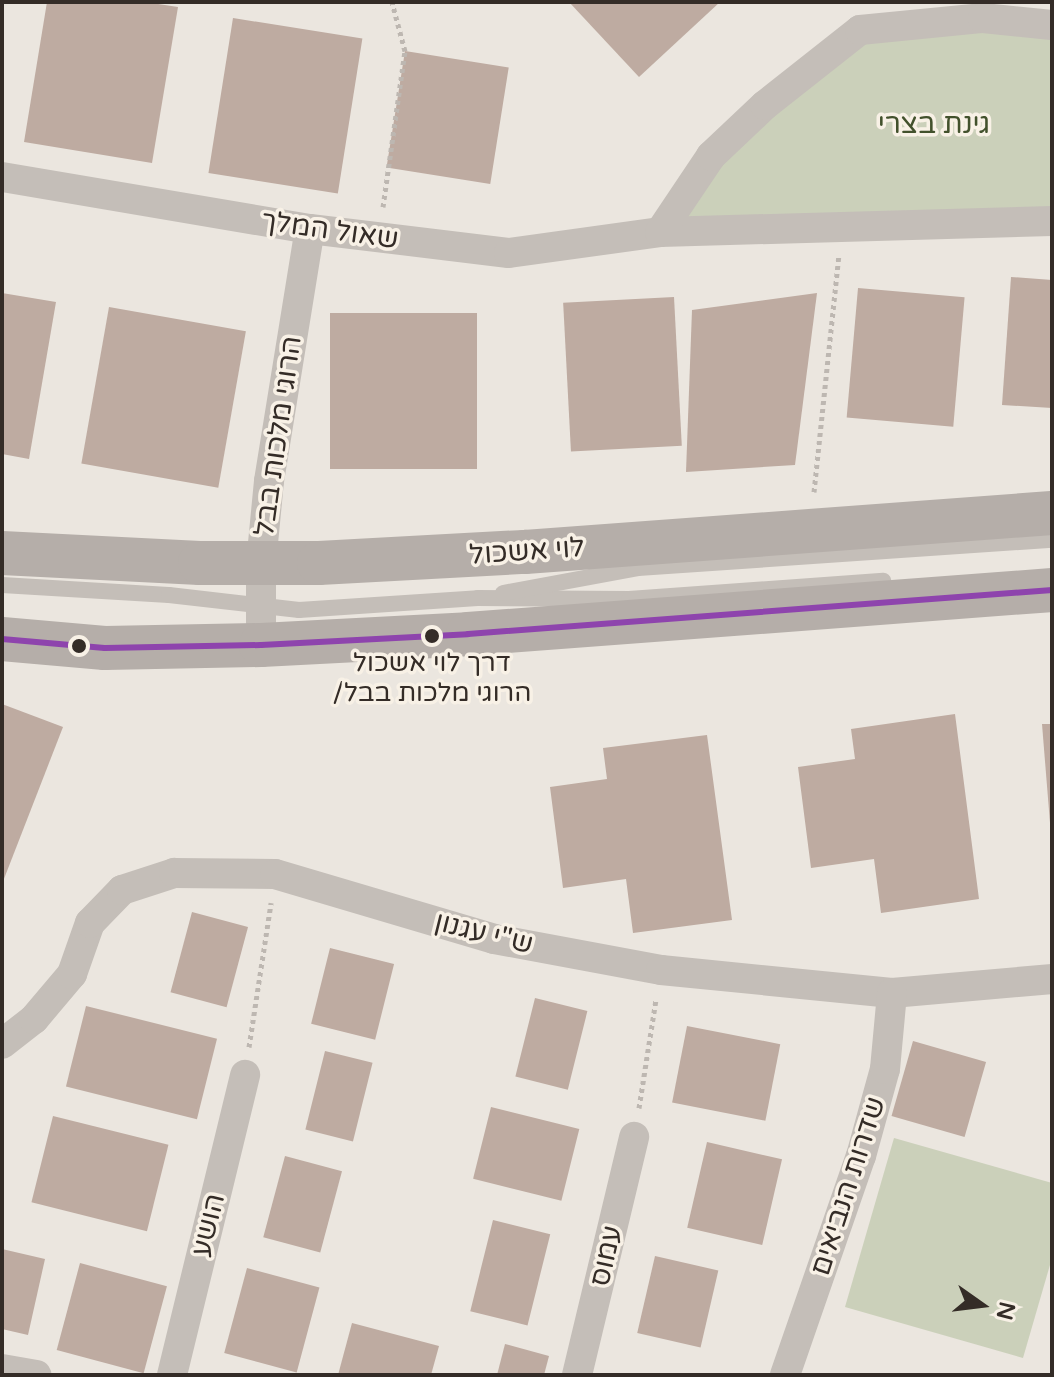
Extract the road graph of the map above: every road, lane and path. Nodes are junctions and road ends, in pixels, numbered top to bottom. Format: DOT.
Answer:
graph roads {
  1 [pos="392,2"];
  2 [pos="1052,25"];
  3 [pos="2,177"];
  4 [pos="382,214"];
  5 [pos="1052,221"];
  6 [pos="842,227"];
  7 [pos="310,229"];
  8 [pos="660,232"];
  9 [pos="813,497"];
  10 [pos="1052,513"];
  11 [pos="1052,540"];
  12 [pos="2,553"];
  13 [pos="261,564"];
  14 [pos="895,580"];
  15 [pos="2,585"];
  16 [pos="1052,590"];
  17 [pos="478,598"];
  18 [pos="261,626"];
  19 [pos="2,639"];
  20 [pos="275,874"];
  21 [pos="661,970"];
  22 [pos="1052,979"];
  23 [pos="892,993"];
  24 [pos="2,1044"];
  25 [pos="245,1075"];
  26 [pos="634,1137"];
  27 [pos="2,1369"];
  28 [pos="36,1375"];
  29 [pos="172,1375"];
  30 [pos="577,1375"];
  31 [pos="785,1375"];
  1 -- 4 [label="path"];
  2 -- 8 [label="street"];
  3 -- 7 [label="street, שאול המלך"];
  5 -- 6 [label="street, שאול המלך"];
  6 -- 8 [label="street, שאול המלך"];
  6 -- 9 [label="path"];
  7 -- 8 [label="street, שאול המלך"];
  7 -- 13 [label="street, הרוגי מלכות בבל"];
  10 -- 13 [label="main road, לוי אשכול"];
  11 -- 17 [label="lane"];
  12 -- 13 [label="main road, לוי אשכול"];
  13 -- 18 [label="street, הרוגי מלכות בבל"];
  14 -- 17 [label="lane"];
  15 -- 18 [label="lane"];
  16 -- 18 [label="main road"];
  17 -- 18 [label="lane"];
  18 -- 19 [label="main road"];
  20 -- 21 [label="street, ש\"י עגנון"];
  20 -- 24 [label="street, ש\"י עגנון"];
  20 -- 25 [label="path"];
  21 -- 23 [label="street, ש\"י עגנון"];
  21 -- 26 [label="path"];
  22 -- 23 [label="street, ש\"י עגנון"];
  23 -- 31 [label="street, שדרות הנביאים"];
  25 -- 29 [label="street, הושע"];
  26 -- 30 [label="street, עמוס"];
  27 -- 28 [label="street"];
}
